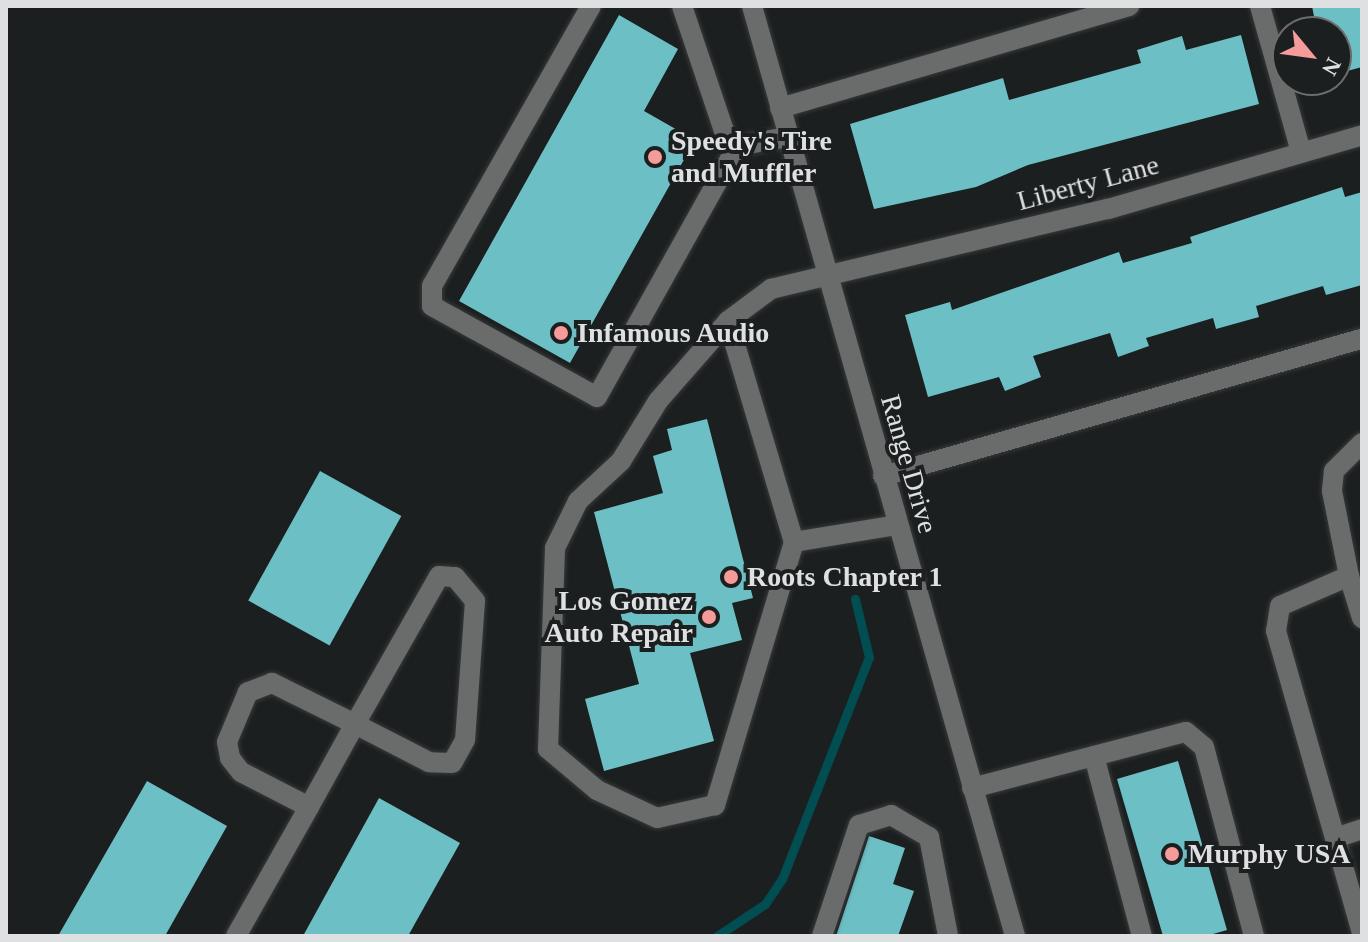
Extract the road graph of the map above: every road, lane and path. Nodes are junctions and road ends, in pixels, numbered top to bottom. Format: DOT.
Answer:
graph roads {
  1 [pos="591,6"];
  2 [pos="682,6"];
  3 [pos="752,6"];
  4 [pos="1129,6"];
  5 [pos="1260,6"];
  6 [pos="780,108"];
  7 [pos="1362,135"];
  8 [pos="788,137"];
  9 [pos="737,146"];
  10 [pos="1301,152"];
  11 [pos="827,280"];
  12 [pos="728,321"];
  13 [pos="1362,339"];
  14 [pos="1362,443"];
  15 [pos="883,476"];
  16 [pos="897,525"];
  17 [pos="794,542"];
  18 [pos="1349,576"];
  19 [pos="1362,618"];
  20 [pos="355,724"];
  21 [pos="1094,756"];
  22 [pos="972,788"];
  23 [pos="309,807"];
  24 [pos="1362,829"];
  25 [pos="1335,838"];
  26 [pos="1362,933"];
  27 [pos="236,936"];
  28 [pos="822,936"];
  29 [pos="948,936"];
  30 [pos="1015,936"];
  31 [pos="1142,936"];
  32 [pos="1254,936"];
  1 -- 9 [label="street"];
  2 -- 9 [label="street"];
  3 -- 6 [label="street, Range Drive"];
  4 -- 6 [label="street"];
  5 -- 10 [label="street"];
  6 -- 8 [label="street, Range Drive"];
  7 -- 10 [label="street, Liberty Lane"];
  8 -- 9 [label="street"];
  8 -- 11 [label="street, Range Drive"];
  10 -- 11 [label="street, Liberty Lane"];
  11 -- 12 [label="street, Liberty Lane"];
  11 -- 15 [label="street, Range Drive"];
  12 -- 17 [label="street"];
  12 -- 17 [label="street, Liberty Lane"];
  13 -- 15 [label="street"];
  14 -- 18 [label="street"];
  15 -- 16 [label="street, Range Drive"];
  16 -- 17 [label="street"];
  16 -- 22 [label="street, Range Drive"];
  18 -- 19 [label="street"];
  18 -- 25 [label="street"];
  20 -- 20 [label="street"];
  20 -- 23 [label="street"];
  20 -- 23 [label="street"];
  21 -- 22 [label="street"];
  21 -- 31 [label="street"];
  21 -- 32 [label="street"];
  22 -- 30 [label="street, Range Drive"];
  23 -- 27 [label="street"];
  24 -- 25 [label="street"];
  25 -- 26 [label="street"];
  28 -- 29 [label="street"];
}
